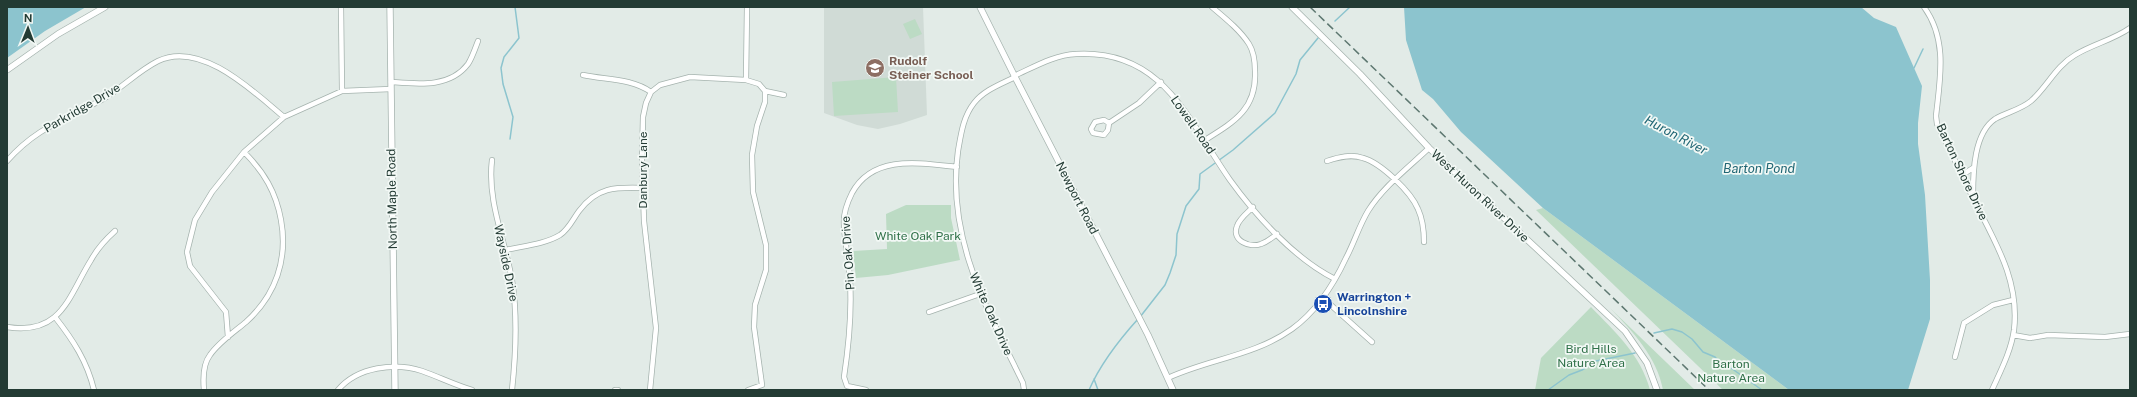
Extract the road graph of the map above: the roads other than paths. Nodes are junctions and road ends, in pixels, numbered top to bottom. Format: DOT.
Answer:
graph roads {
  1 [pos="105,7"];
  2 [pos="341,7"];
  3 [pos="390,7"];
  4 [pos="747,7"];
  5 [pos="980,7"];
  6 [pos="1212,7"];
  7 [pos="1292,7"];
  8 [pos="1924,7"];
  9 [pos="2130,28"];
  10 [pos="478,41"];
  11 [pos="7,70"];
  12 [pos="584,75"];
  13 [pos="1014,77"];
  14 [pos="746,80"];
  15 [pos="391,82"];
  16 [pos="1161,82"];
  17 [pos="391,89"];
  18 [pos="342,91"];
  19 [pos="765,91"];
  20 [pos="651,92"];
  21 [pos="784,95"];
  22 [pos="284,117"];
  23 [pos="1109,123"];
  24 [pos="1205,140"];
  25 [pos="1429,148"];
  26 [pos="244,152"];
  27 [pos="492,160"];
  28 [pos="7,161"];
  29 [pos="1327,161"];
  30 [pos="957,167"];
  31 [pos="1973,168"];
  32 [pos="1962,175"];
  33 [pos="1395,181"];
  34 [pos="643,188"];
  35 [pos="1973,198"];
  36 [pos="1253,207"];
  37 [pos="115,231"];
  38 [pos="1277,234"];
  39 [pos="1424,242"];
  40 [pos="506,250"];
  41 [pos="1335,279"];
  42 [pos="980,294"];
  43 [pos="1324,298"];
  44 [pos="2014,300"];
  45 [pos="929,312"];
  46 [pos="55,317"];
  47 [pos="7,327"];
  48 [pos="2130,334"];
  49 [pos="2013,336"];
  50 [pos="228,337"];
  51 [pos="1372,342"];
  52 [pos="1955,357"];
  53 [pos="395,368"];
  54 [pos="1168,378"];
  55 [pos="94,390"];
  56 [pos="204,390"];
  57 [pos="338,390"];
  58 [pos="395,390"];
  59 [pos="472,390"];
  60 [pos="512,390"];
  61 [pos="650,390"];
  62 [pos="748,390"];
  63 [pos="866,390"];
  64 [pos="1024,390"];
  65 [pos="1173,390"];
  66 [pos="1657,390"];
  67 [pos="1992,390"];
  1 -- 11 [label="street"];
  2 -- 18 [label="street"];
  3 -- 15 [label="street, North Maple Road"];
  4 -- 14 [label="street"];
  5 -- 13 [label="street, Newport Road"];
  6 -- 24 [label="street"];
  7 -- 25 [label="street, West Huron River Drive"];
  8 -- 32 [label="street, Barton Shore Drive"];
  9 -- 31 [label="street"];
  10 -- 15 [label="street"];
  12 -- 20 [label="street"];
  13 -- 16 [label="street, Lowell Road"];
  13 -- 30 [label="street, White Oak Drive"];
  13 -- 54 [label="street, Newport Road"];
  14 -- 19 [label="street"];
  14 -- 20 [label="street"];
  15 -- 17 [label="street, North Maple Road"];
  16 -- 23 [label="street"];
  16 -- 24 [label="street, Lowell Road"];
  17 -- 18 [label="street"];
  17 -- 53 [label="street, North Maple Road"];
  18 -- 22 [label="street"];
  19 -- 21 [label="street"];
  19 -- 62 [label="street"];
  20 -- 34 [label="street, Danbury Lane"];
  22 -- 26 [label="street"];
  22 -- 28 [label="street, Parkridge Drive"];
  24 -- 36 [label="street, Lowell Road"];
  25 -- 33 [label="street"];
  25 -- 66 [label="street, West Huron River Drive"];
  26 -- 50 [label="street"];
  26 -- 50 [label="street"];
  27 -- 40 [label="street, Wayside Drive"];
  29 -- 33 [label="street"];
  30 -- 42 [label="street, White Oak Drive"];
  30 -- 63 [label="street, Pin Oak Drive"];
  31 -- 32 [label="street"];
  31 -- 35 [label="street"];
  32 -- 35 [label="street, Barton Shore Drive"];
  33 -- 39 [label="street"];
  33 -- 41 [label="street"];
  34 -- 40 [label="street"];
  34 -- 61 [label="street, Danbury Lane"];
  35 -- 44 [label="street, Barton Shore Drive"];
  36 -- 38 [label="street, Lowell Road"];
  36 -- 38 [label="street"];
  37 -- 46 [label="street"];
  38 -- 41 [label="street, Lowell Road"];
  40 -- 60 [label="street, Wayside Drive"];
  41 -- 43 [label="street"];
  42 -- 45 [label="street"];
  42 -- 64 [label="street, White Oak Drive"];
  43 -- 51 [label="street"];
  43 -- 54 [label="street"];
  44 -- 49 [label="street, Barton Shore Drive"];
  44 -- 52 [label="street"];
  46 -- 47 [label="street"];
  46 -- 55 [label="street"];
  48 -- 49 [label="street"];
  49 -- 67 [label="street, Barton Shore Drive"];
  50 -- 56 [label="street"];
  53 -- 57 [label="street"];
  53 -- 58 [label="street, North Maple Road"];
  53 -- 59 [label="street"];
  54 -- 65 [label="street, Newport Road"];
}
